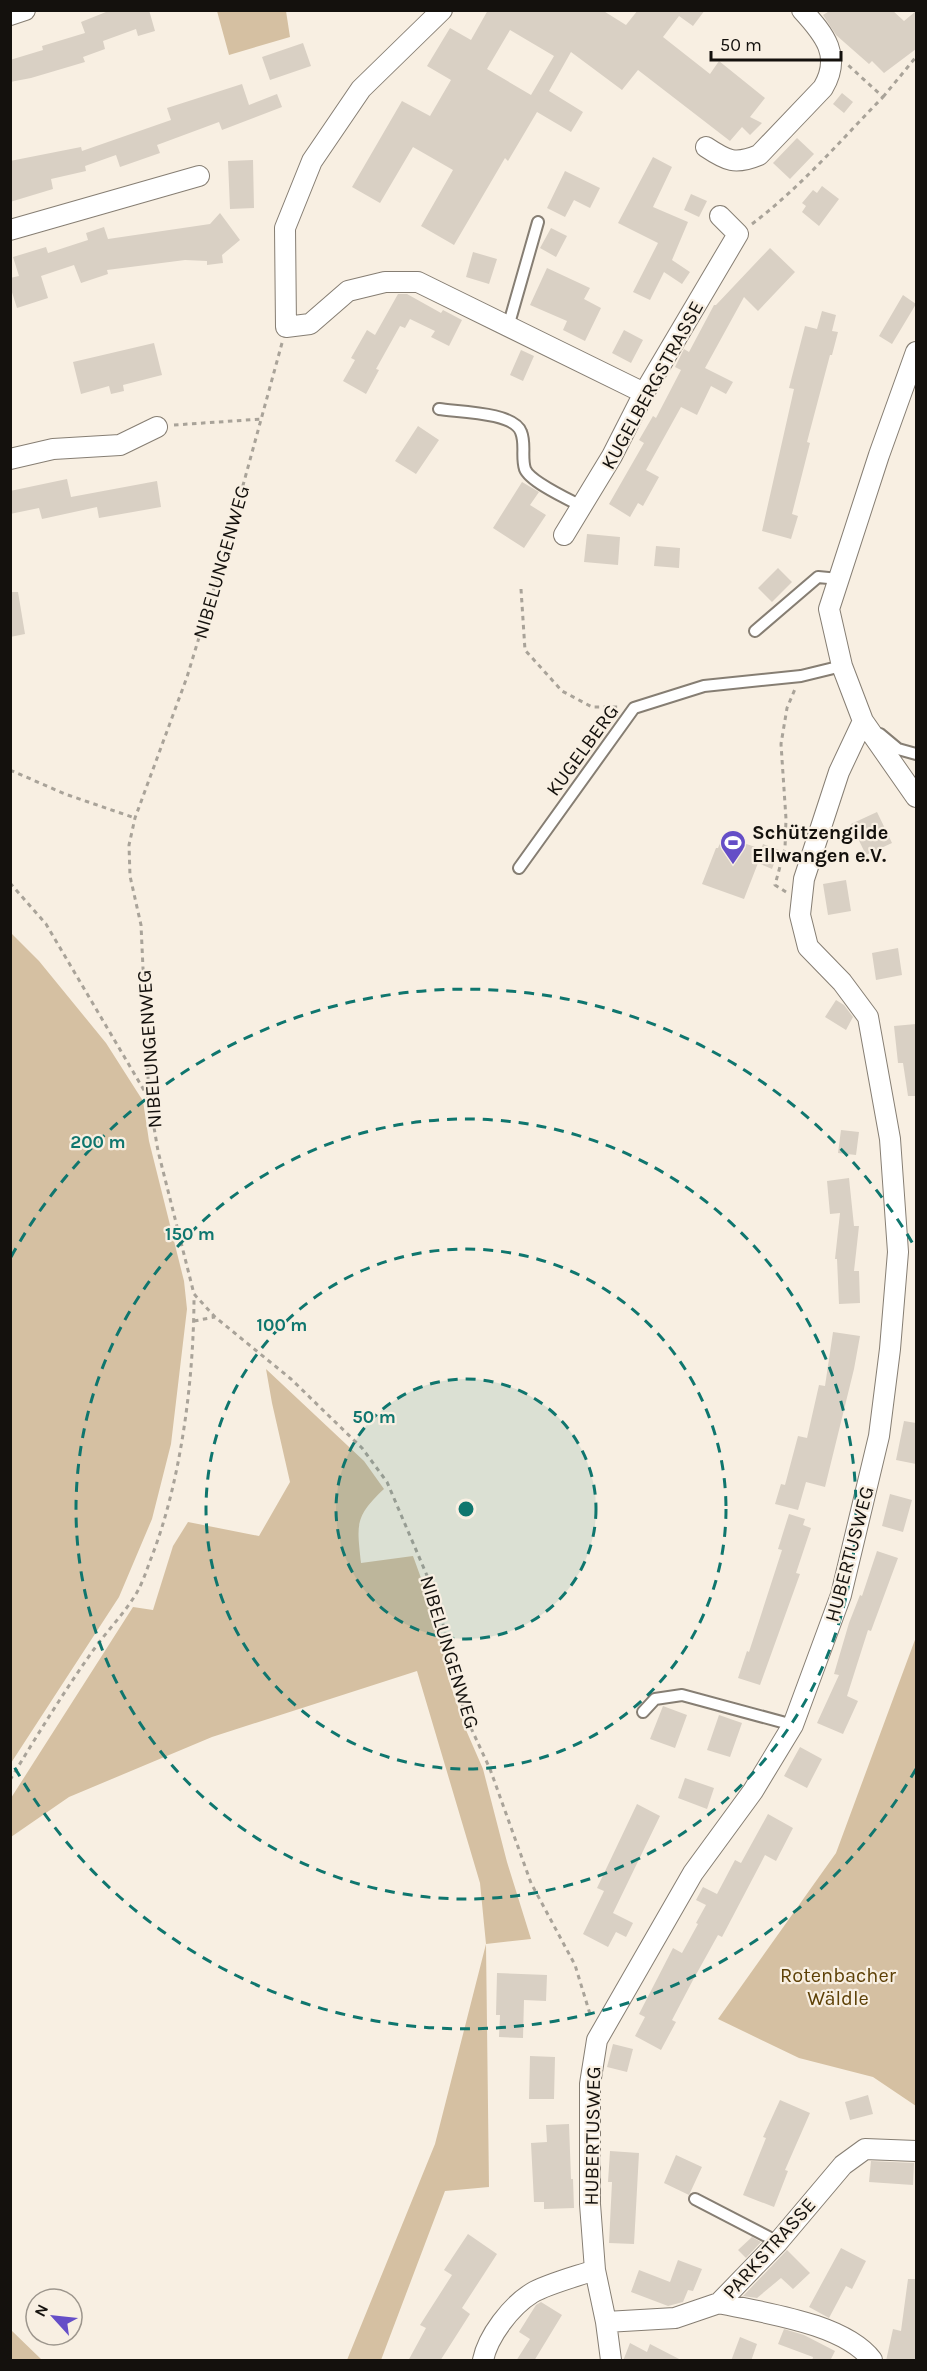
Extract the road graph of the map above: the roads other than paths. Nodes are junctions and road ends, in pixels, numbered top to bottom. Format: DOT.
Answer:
graph roads {
  1 [pos="25,10"];
  2 [pos="442,10"];
  3 [pos="802,10"];
  4 [pos="10,15"];
  5 [pos="706,147"];
  6 [pos="199,176"];
  7 [pos="720,216"];
  8 [pos="538,222"];
  9 [pos="10,230"];
  10 [pos="508,327"];
  11 [pos="916,352"];
  12 [pos="644,393"];
  13 [pos="439,409"];
  14 [pos="157,427"];
  15 [pos="10,459"];
  16 [pos="583,507"];
  17 [pos="564,536"];
  18 [pos="839,579"];
  19 [pos="756,631"];
  20 [pos="842,666"];
  21 [pos="863,721"];
  22 [pos="916,754"];
  23 [pos="916,797"];
  24 [pos="519,868"];
  25 [pos="643,1712"];
  26 [pos="794,1725"];
  27 [pos="916,2151"];
  28 [pos="695,2199"];
  29 [pos="778,2242"];
  30 [pos="595,2270"];
  31 [pos="719,2303"];
  32 [pos="606,2322"];
  33 [pos="483,2361"];
  34 [pos="611,2361"];
  35 [pos="872,2361"];
  1 -- 4 [label="street"];
  2 -- 10 [label="street"];
  3 -- 5 [label="street"];
  6 -- 9 [label="street"];
  7 -- 12 [label="street, KUGELBERGSTRASSE"];
  8 -- 10 [label="lane"];
  10 -- 12 [label="street"];
  11 -- 18 [label="street"];
  12 -- 16 [label="street, KUGELBERGSTRASSE"];
  13 -- 16 [label="lane"];
  14 -- 15 [label="street"];
  16 -- 17 [label="street, KUGELBERGSTRASSE"];
  18 -- 19 [label="lane"];
  18 -- 20 [label="street"];
  20 -- 21 [label="street"];
  20 -- 24 [label="lane, KUGELBERG"];
  21 -- 22 [label="lane"];
  21 -- 23 [label="street"];
  21 -- 26 [label="street, HUBERTUSWEG"];
  25 -- 26 [label="lane"];
  26 -- 30 [label="street, HUBERTUSWEG"];
  27 -- 29 [label="street, PARKSTRASSE"];
  28 -- 29 [label="lane"];
  29 -- 31 [label="street, PARKSTRASSE"];
  30 -- 32 [label="street, HUBERTUSWEG"];
  30 -- 33 [label="street"];
  31 -- 32 [label="street, PARKSTRASSE"];
  31 -- 35 [label="street"];
  32 -- 34 [label="street, HUBERTUSWEG"];
}
